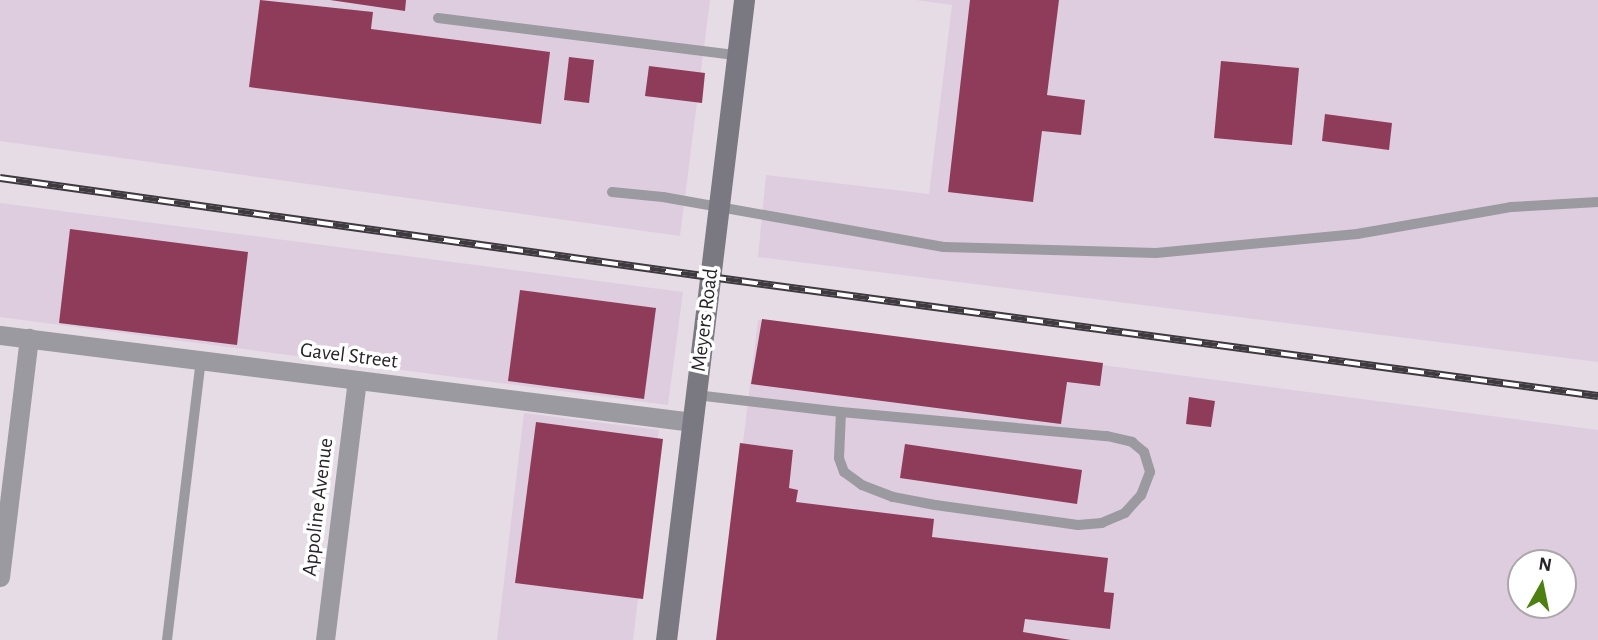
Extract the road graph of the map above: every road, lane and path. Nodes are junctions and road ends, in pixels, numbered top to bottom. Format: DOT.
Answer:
graph roads {
  1 [pos="744,0"];
  2 [pos="438,18"];
  3 [pos="737,55"];
  4 [pos="612,192"];
  5 [pos="1598,202"];
  6 [pos="718,208"];
  7 [pos="0,335"];
  8 [pos="29,338"];
  9 [pos="201,360"];
  10 [pos="357,380"];
  11 [pos="696,395"];
  12 [pos="841,412"];
  13 [pos="693,422"];
  14 [pos="0,577"];
  15 [pos="167,640"];
  16 [pos="325,640"];
  17 [pos="667,640"];
  1 -- 3 [label="street, Meyers Road"];
  2 -- 3 [label="lane"];
  3 -- 6 [label="street, Meyers Road"];
  4 -- 6 [label="lane"];
  5 -- 6 [label="lane"];
  6 -- 11 [label="street, Meyers Road"];
  7 -- 8 [label="street, Gavel Street"];
  8 -- 9 [label="street, Gavel Street"];
  8 -- 14 [label="street"];
  9 -- 10 [label="street, Gavel Street"];
  9 -- 15 [label="lane"];
  10 -- 13 [label="street, Gavel Street"];
  10 -- 16 [label="street, Appoline Avenue"];
  11 -- 12 [label="lane"];
  11 -- 13 [label="street, Meyers Road"];
  12 -- 12 [label="lane"];
  13 -- 17 [label="street, Meyers Road"];
}
